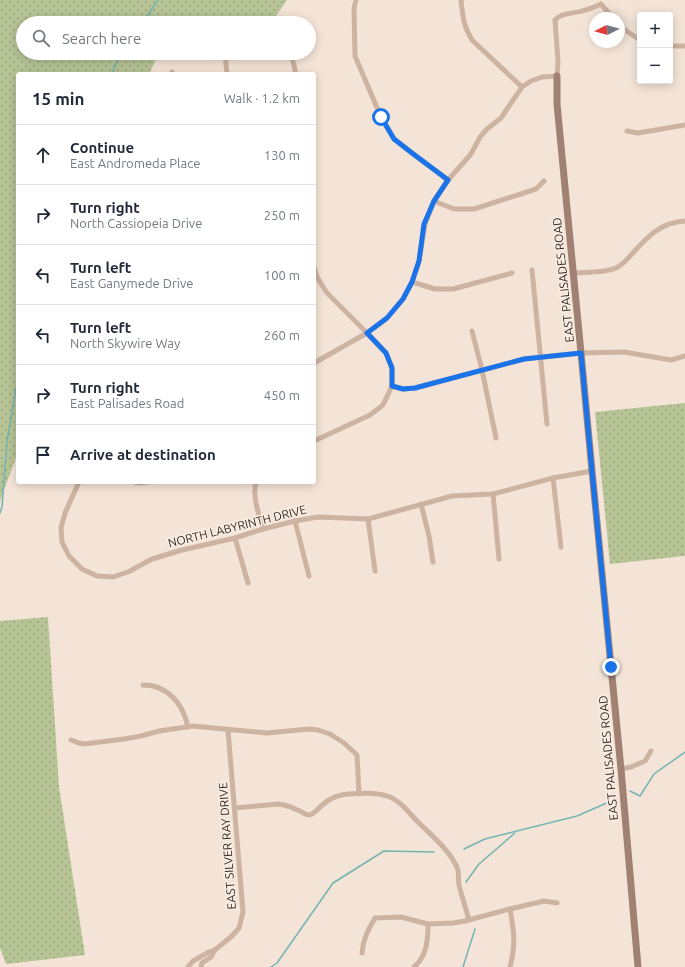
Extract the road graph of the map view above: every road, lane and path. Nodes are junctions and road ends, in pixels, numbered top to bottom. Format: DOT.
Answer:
graph roads {
  1 [pos="356,0"];
  2 [pos="461,0"];
  3 [pos="602,2"];
  4 [pos="609,12"];
  5 [pos="625,30"];
  6 [pos="637,38"];
  7 [pos="673,46"];
  8 [pos="685,46"];
  9 [pos="226,60"];
  10 [pos="293,60"];
  11 [pos="227,72"];
  12 [pos="296,72"];
  13 [pos="557,76"];
  14 [pos="522,87"];
  15 [pos="685,125"];
  16 [pos="627,131"];
  17 [pos="448,180"];
  18 [pos="544,181"];
  19 [pos="434,201"];
  20 [pos="685,221"];
  21 [pos="532,270"];
  22 [pos="512,273"];
  23 [pos="573,273"];
  24 [pos="316,277"];
  25 [pos="412,282"];
  26 [pos="472,331"];
  27 [pos="367,333"];
  28 [pos="581,353"];
  29 [pos="685,356"];
  30 [pos="540,357"];
  31 [pos="316,362"];
  32 [pos="482,370"];
  33 [pos="392,386"];
  34 [pos="547,424"];
  35 [pos="496,438"];
  36 [pos="316,440"];
  37 [pos="592,471"];
  38 [pos="553,478"];
  39 [pos="78,484"];
  40 [pos="255,484"];
  41 [pos="493,494"];
  42 [pos="421,504"];
  43 [pos="368,519"];
  44 [pos="295,521"];
  45 [pos="263,529"];
  46 [pos="235,538"];
  47 [pos="561,547"];
  48 [pos="499,559"];
  49 [pos="432,562"];
  50 [pos="375,571"];
  51 [pos="309,576"];
  52 [pos="248,583"];
  53 [pos="143,685"];
  54 [pos="188,727"];
  55 [pos="228,730"];
  56 [pos="71,740"];
  57 [pos="651,751"];
  58 [pos="621,769"];
  59 [pos="359,794"];
  60 [pos="235,808"];
  61 [pos="557,903"];
  62 [pos="510,909"];
  63 [pos="469,920"];
  64 [pos="428,924"];
  65 [pos="215,950"];
  66 [pos="362,953"];
  67 [pos="188,967"];
  68 [pos="201,967"];
  69 [pos="414,967"];
  70 [pos="510,967"];
  71 [pos="638,967"];
  1 -- 17 [label="street"];
  2 -- 14 [label="street"];
  3 -- 4 [label="street"];
  3 -- 13 [label="street, EAST PALISADES ROAD"];
  5 -- 6 [label="street"];
  7 -- 8 [label="street"];
  9 -- 11 [label="street"];
  10 -- 12 [label="street"];
  13 -- 14 [label="street"];
  13 -- 23 [label="street, EAST PALISADES ROAD"];
  14 -- 17 [label="street"];
  15 -- 16 [label="street"];
  17 -- 19 [label="street"];
  18 -- 19 [label="street"];
  19 -- 25 [label="street"];
  20 -- 23 [label="street"];
  21 -- 30 [label="street"];
  22 -- 25 [label="street"];
  23 -- 28 [label="street, EAST PALISADES ROAD"];
  24 -- 27 [label="street"];
  25 -- 27 [label="street"];
  26 -- 32 [label="street"];
  27 -- 31 [label="street"];
  27 -- 33 [label="street"];
  28 -- 29 [label="street"];
  28 -- 30 [label="street"];
  28 -- 37 [label="street, EAST PALISADES ROAD"];
  30 -- 32 [label="street"];
  30 -- 34 [label="street"];
  32 -- 33 [label="street"];
  32 -- 35 [label="street"];
  33 -- 36 [label="street"];
  37 -- 38 [label="street, NORTH LABYRINTH DRIVE"];
  37 -- 58 [label="street, EAST PALISADES ROAD"];
  38 -- 41 [label="street, NORTH LABYRINTH DRIVE"];
  38 -- 47 [label="street"];
  39 -- 46 [label="street, NORTH LABYRINTH DRIVE"];
  40 -- 45 [label="street"];
  41 -- 42 [label="street, NORTH LABYRINTH DRIVE"];
  41 -- 48 [label="street"];
  42 -- 43 [label="street, NORTH LABYRINTH DRIVE"];
  42 -- 49 [label="street"];
  43 -- 44 [label="street, NORTH LABYRINTH DRIVE"];
  43 -- 50 [label="street"];
  44 -- 45 [label="street, NORTH LABYRINTH DRIVE"];
  44 -- 51 [label="street"];
  45 -- 46 [label="street, NORTH LABYRINTH DRIVE"];
  46 -- 52 [label="street"];
  53 -- 54 [label="street"];
  54 -- 55 [label="street"];
  54 -- 56 [label="street"];
  55 -- 59 [label="street"];
  55 -- 60 [label="street, EAST SILVER RAY DRIVE"];
  57 -- 58 [label="street"];
  58 -- 71 [label="street, EAST PALISADES ROAD"];
  59 -- 60 [label="street"];
  59 -- 63 [label="street"];
  60 -- 65 [label="street, EAST SILVER RAY DRIVE"];
  61 -- 62 [label="street"];
  62 -- 63 [label="street"];
  62 -- 70 [label="street"];
  63 -- 64 [label="street"];
  64 -- 66 [label="street"];
  64 -- 69 [label="street"];
  65 -- 67 [label="street, EAST SILVER RAY DRIVE"];
  65 -- 68 [label="street, EAST SILVER RAY DRIVE"];
}
